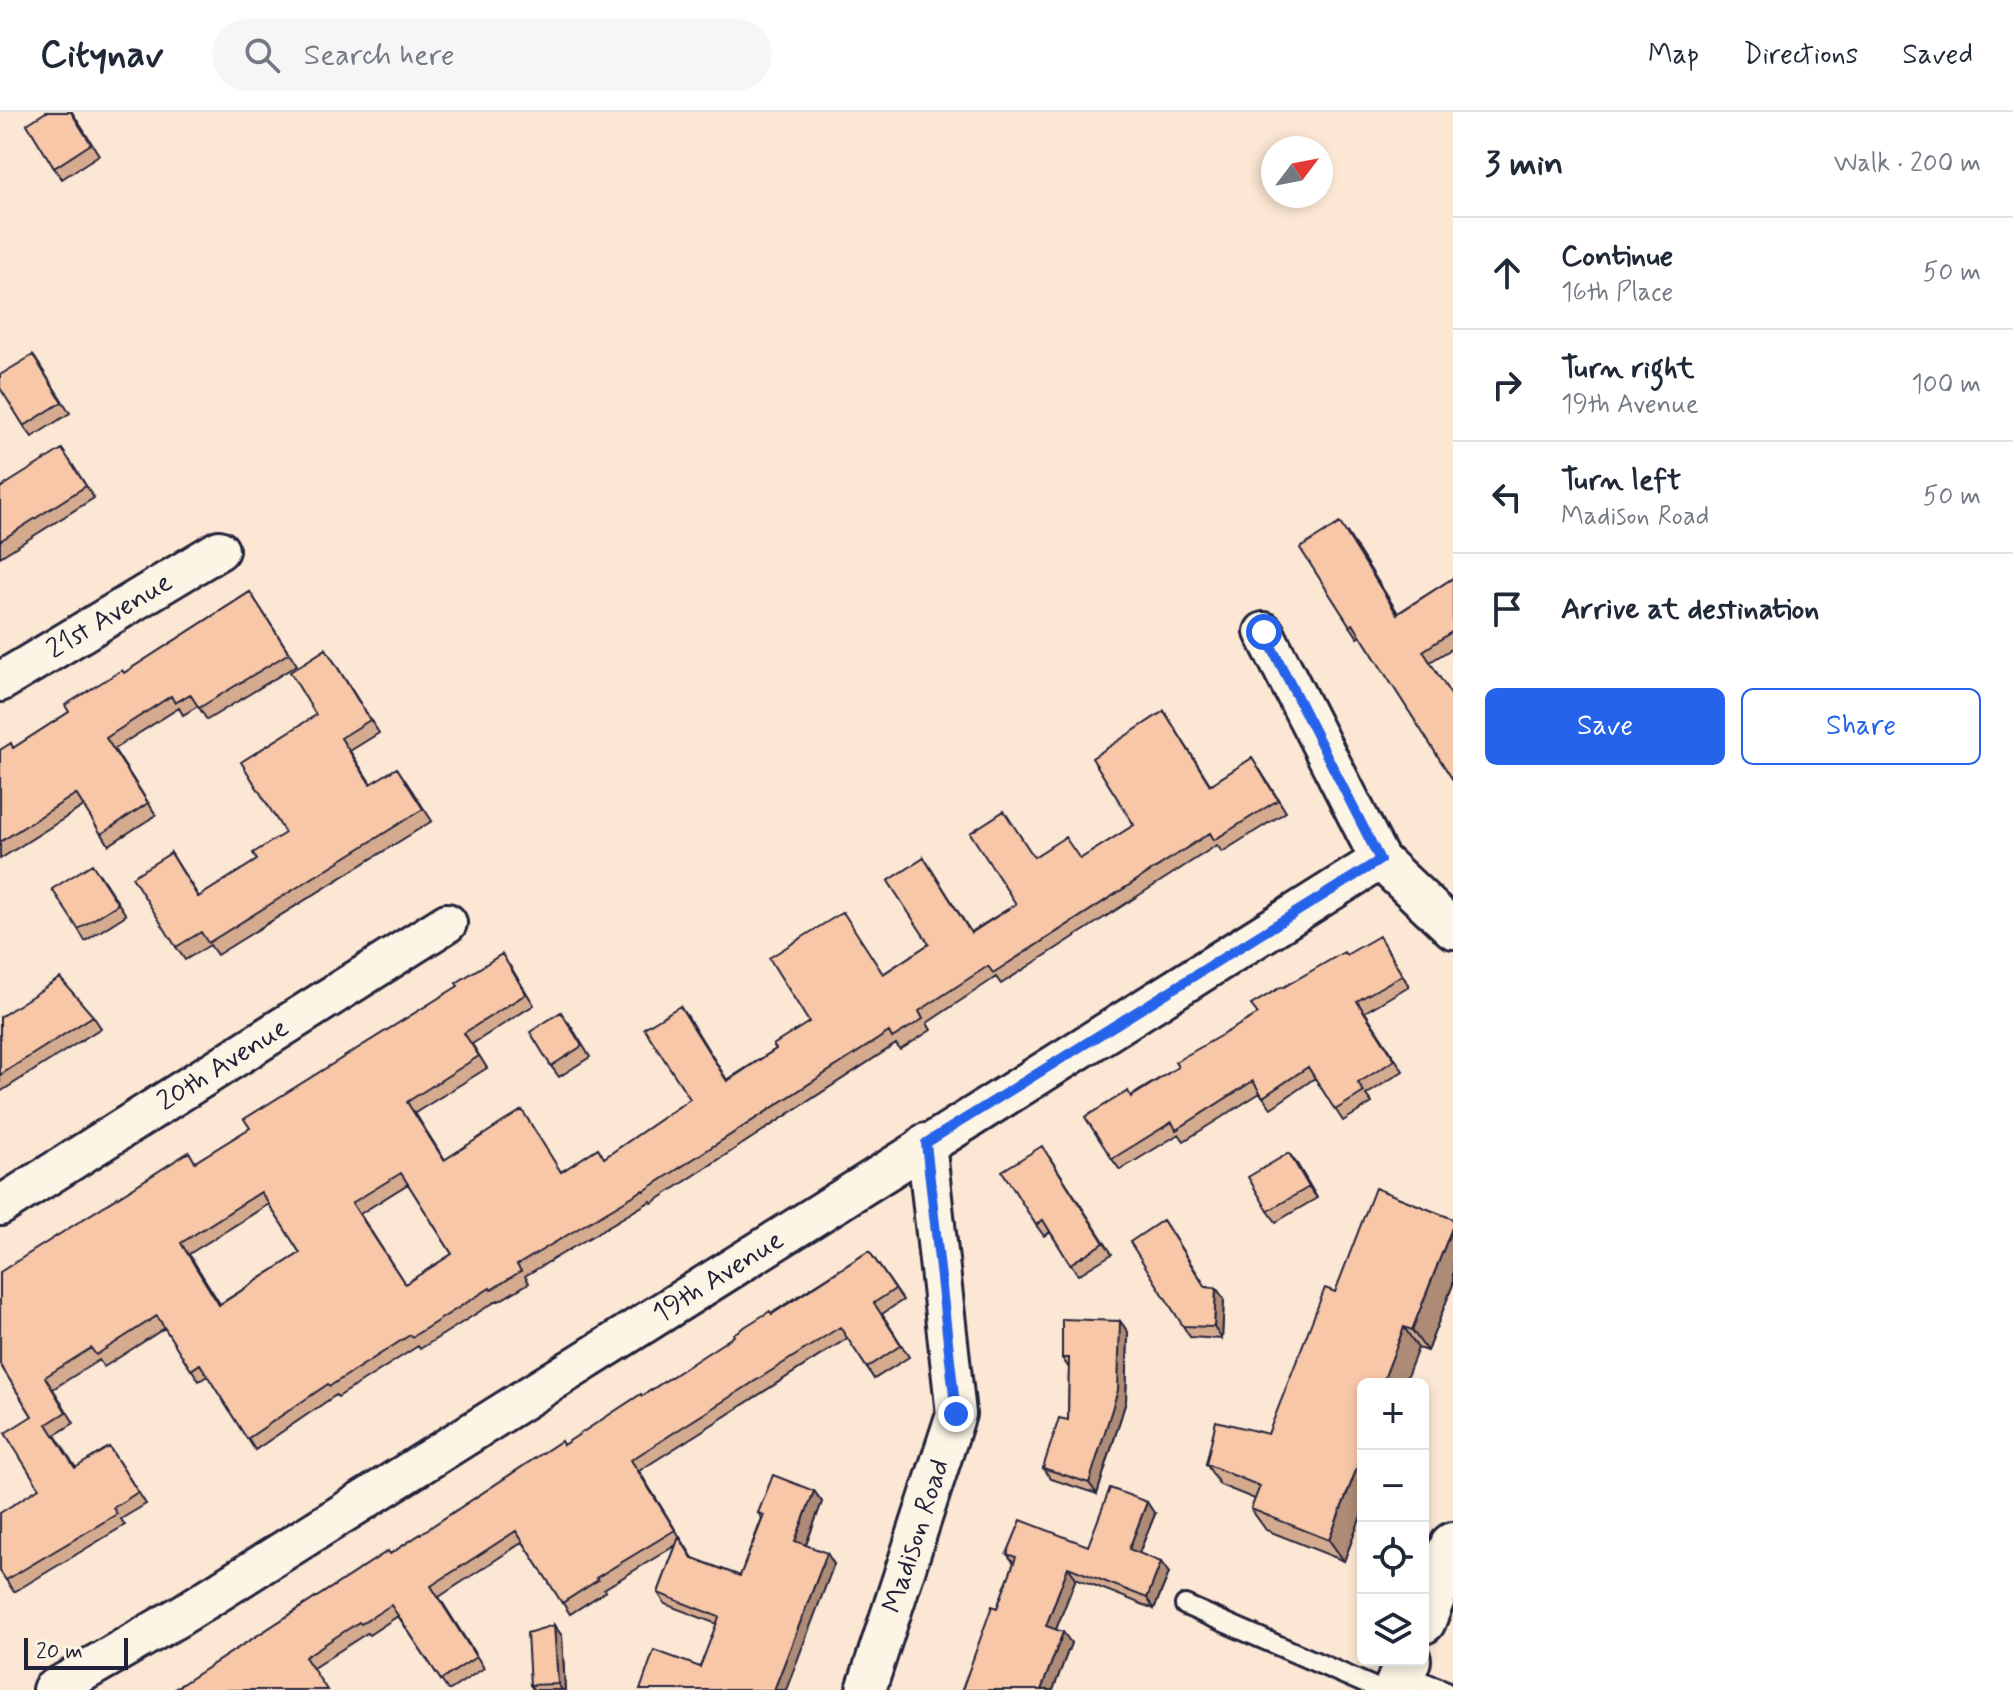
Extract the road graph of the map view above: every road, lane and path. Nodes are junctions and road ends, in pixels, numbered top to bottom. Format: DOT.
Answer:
graph roads {
  1 [pos="219,550"];
  2 [pos="1264,632"];
  3 [pos="0,682"];
  4 [pos="1380,860"];
  5 [pos="447,923"];
  6 [pos="1453,929"];
  7 [pos="926,1143"];
  8 [pos="0,1206"];
  9 [pos="1453,1545"];
  10 [pos="1185,1605"];
  11 [pos="1436,1607"];
  12 [pos="1396,1678"];
  13 [pos="52,1690"];
  14 [pos="866,1690"];
  15 [pos="1444,1690"];
  1 -- 3 [label="street, 21st Avenue"];
  2 -- 4 [label="street"];
  4 -- 6 [label="street"];
  4 -- 7 [label="street, 19th Avenue"];
  5 -- 8 [label="street, 20th Avenue"];
  7 -- 13 [label="street, 19th Avenue"];
  7 -- 14 [label="street, Madison Road"];
  9 -- 11 [label="street"];
  10 -- 12 [label="lane"];
  12 -- 15 [label="lane"];
}
